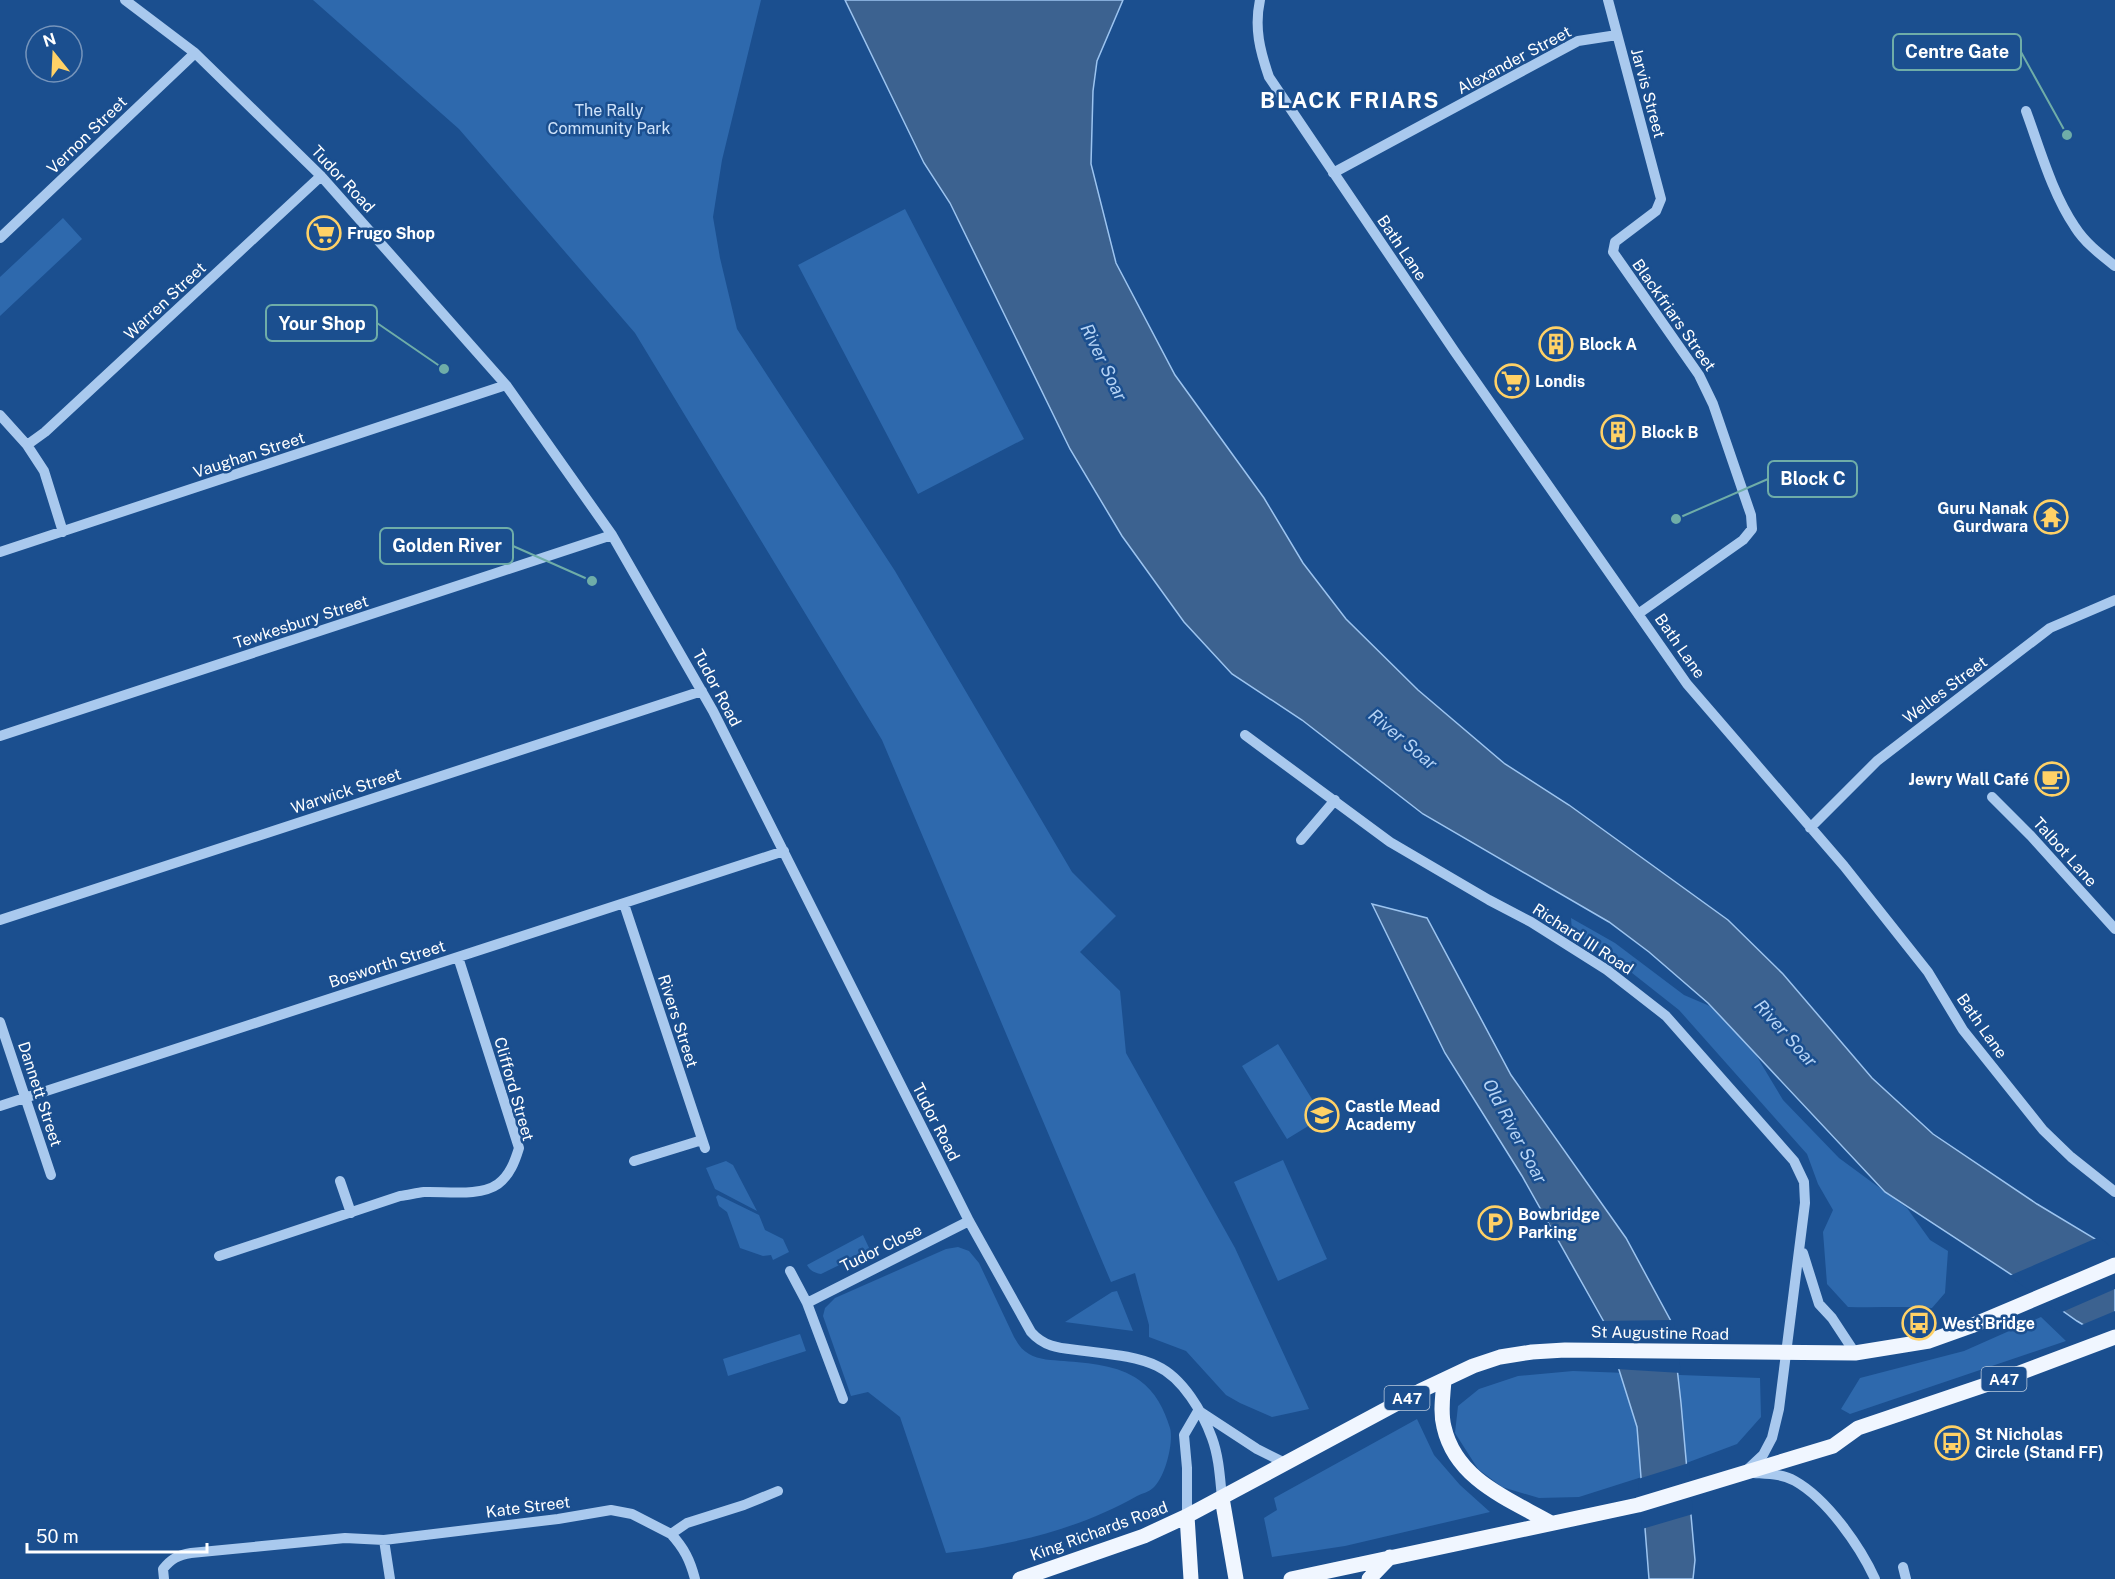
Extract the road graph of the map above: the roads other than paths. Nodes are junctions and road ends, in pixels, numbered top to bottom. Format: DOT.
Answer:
graph roads {
  1 [pos="125,0"];
  2 [pos="1260,0"];
  3 [pos="1608,0"];
  4 [pos="1617,35"];
  5 [pos="195,53"];
  6 [pos="2026,111"];
  7 [pos="1333,173"];
  8 [pos="321,176"];
  9 [pos="0,238"];
  10 [pos="1616,257"];
  11 [pos="2115,266"];
  12 [pos="506,385"];
  13 [pos="0,415"];
  14 [pos="27,445"];
  15 [pos="63,532"];
  16 [pos="612,535"];
  17 [pos="0,552"];
  18 [pos="2115,600"];
  19 [pos="1638,614"];
  20 [pos="702,691"];
  21 [pos="1245,735"];
  22 [pos="0,736"];
  23 [pos="1992,797"];
  24 [pos="1335,800"];
  25 [pos="1810,828"];
  26 [pos="1301,840"];
  27 [pos="784,851"];
  28 [pos="624,904"];
  29 [pos="0,920"];
  30 [pos="2115,929"];
  31 [pos="458,957"];
  32 [pos="0,1022"];
  33 [pos="25,1098"];
  34 [pos="0,1106"];
  35 [pos="634,1161"];
  36 [pos="51,1175"];
  37 [pos="340,1181"];
  38 [pos="2115,1192"];
  39 [pos="351,1213"];
  40 [pos="969,1221"];
  41 [pos="1801,1247"];
  42 [pos="219,1256"];
  43 [pos="2115,1265"];
  44 [pos="790,1271"];
  45 [pos="807,1303"];
  46 [pos="2115,1337"];
  47 [pos="1787,1352"];
  48 [pos="1855,1353"];
  49 [pos="1443,1380"];
  50 [pos="843,1399"];
  51 [pos="1198,1411"];
  52 [pos="1285,1464"];
  53 [pos="1739,1474"];
  54 [pos="778,1491"];
  55 [pos="1222,1498"];
  56 [pos="1187,1516"];
  57 [pos="1551,1523"];
  58 [pos="671,1534"];
  59 [pos="384,1540"];
  60 [pos="1390,1557"];
  61 [pos="1903,1567"];
  62 [pos="164,1574"];
  63 [pos="390,1579"];
  64 [pos="695,1579"];
  65 [pos="1020,1579"];
  66 [pos="1191,1579"];
  67 [pos="1236,1579"];
  68 [pos="1292,1579"];
  69 [pos="1369,1579"];
  70 [pos="1875,1579"];
  71 [pos="1906,1579"];
  1 -- 5 [label="street, Tudor Road"];
  2 -- 7 [label="street, Bath Lane"];
  3 -- 4 [label="street, Jarvis Street"];
  4 -- 7 [label="street, Alexander Street"];
  4 -- 10 [label="street, Jarvis Street"];
  5 -- 8 [label="street, Tudor Road"];
  5 -- 9 [label="street, Vernon Street"];
  6 -- 11 [label="street"];
  7 -- 19 [label="street, Bath Lane"];
  8 -- 12 [label="street, Tudor Road"];
  8 -- 14 [label="street, Warren Street"];
  10 -- 19 [label="street, Blackfriars Street"];
  12 -- 15 [label="street, Vaughan Street"];
  12 -- 16 [label="street, Tudor Road"];
  13 -- 14 [label="street"];
  14 -- 15 [label="street"];
  15 -- 17 [label="street, Vaughan Street"];
  16 -- 20 [label="street, Tudor Road"];
  16 -- 22 [label="street, Tewkesbury Street"];
  18 -- 25 [label="street, Welles Street"];
  19 -- 25 [label="street, Bath Lane"];
  20 -- 27 [label="street, Tudor Road"];
  20 -- 29 [label="street, Warwick Street"];
  21 -- 24 [label="street, Richard III Road"];
  23 -- 30 [label="street, Talbot Lane"];
  24 -- 26 [label="street"];
  24 -- 41 [label="street, Richard III Road"];
  25 -- 38 [label="street, Bath Lane"];
  27 -- 28 [label="street, Bosworth Street"];
  27 -- 40 [label="street, Tudor Road"];
  28 -- 31 [label="street, Bosworth Street"];
  28 -- 35 [label="street, Rivers Street"];
  31 -- 33 [label="street, Bosworth Street"];
  31 -- 39 [label="street, Clifford Street"];
  32 -- 33 [label="street, Dannett Street"];
  33 -- 34 [label="street, Bosworth Street"];
  33 -- 36 [label="street, Dannett Street"];
  37 -- 39 [label="street"];
  39 -- 42 [label="street, Clifford Street"];
  40 -- 45 [label="street, Tudor Close"];
  40 -- 51 [label="street, Tudor Road"];
  41 -- 47 [label="street, Richard III Road"];
  41 -- 48 [label="street, Richard III Road"];
  43 -- 48 [label="main road, St Augustine Road / A47"];
  44 -- 45 [label="street"];
  45 -- 50 [label="street"];
  46 -- 53 [label="main road, A47"];
  47 -- 48 [label="main road, St Augustine Road / A47"];
  47 -- 49 [label="main road, St Augustine Road / A47"];
  47 -- 53 [label="street, Richard III Road"];
  49 -- 52 [label="main road, St Augustine Road / A47"];
  49 -- 57 [label="main road"];
  51 -- 52 [label="street, Tudor Road"];
  51 -- 55 [label="street, Tudor Road"];
  51 -- 56 [label="street"];
  52 -- 55 [label="main road, St Augustine Road / A47"];
  53 -- 57 [label="main road, A47"];
  53 -- 70 [label="street"];
  54 -- 58 [label="street"];
  55 -- 56 [label="main road, King Richards Road / A47"];
  55 -- 67 [label="main road"];
  56 -- 65 [label="main road, King Richards Road / A47"];
  56 -- 66 [label="main road"];
  57 -- 60 [label="main road, A47"];
  58 -- 59 [label="street, Kate Street"];
  58 -- 64 [label="street, Kate Street"];
  59 -- 62 [label="street, Kate Street"];
  59 -- 63 [label="street"];
  60 -- 68 [label="main road, A47"];
  60 -- 69 [label="main road"];
  61 -- 71 [label="street"];
}
